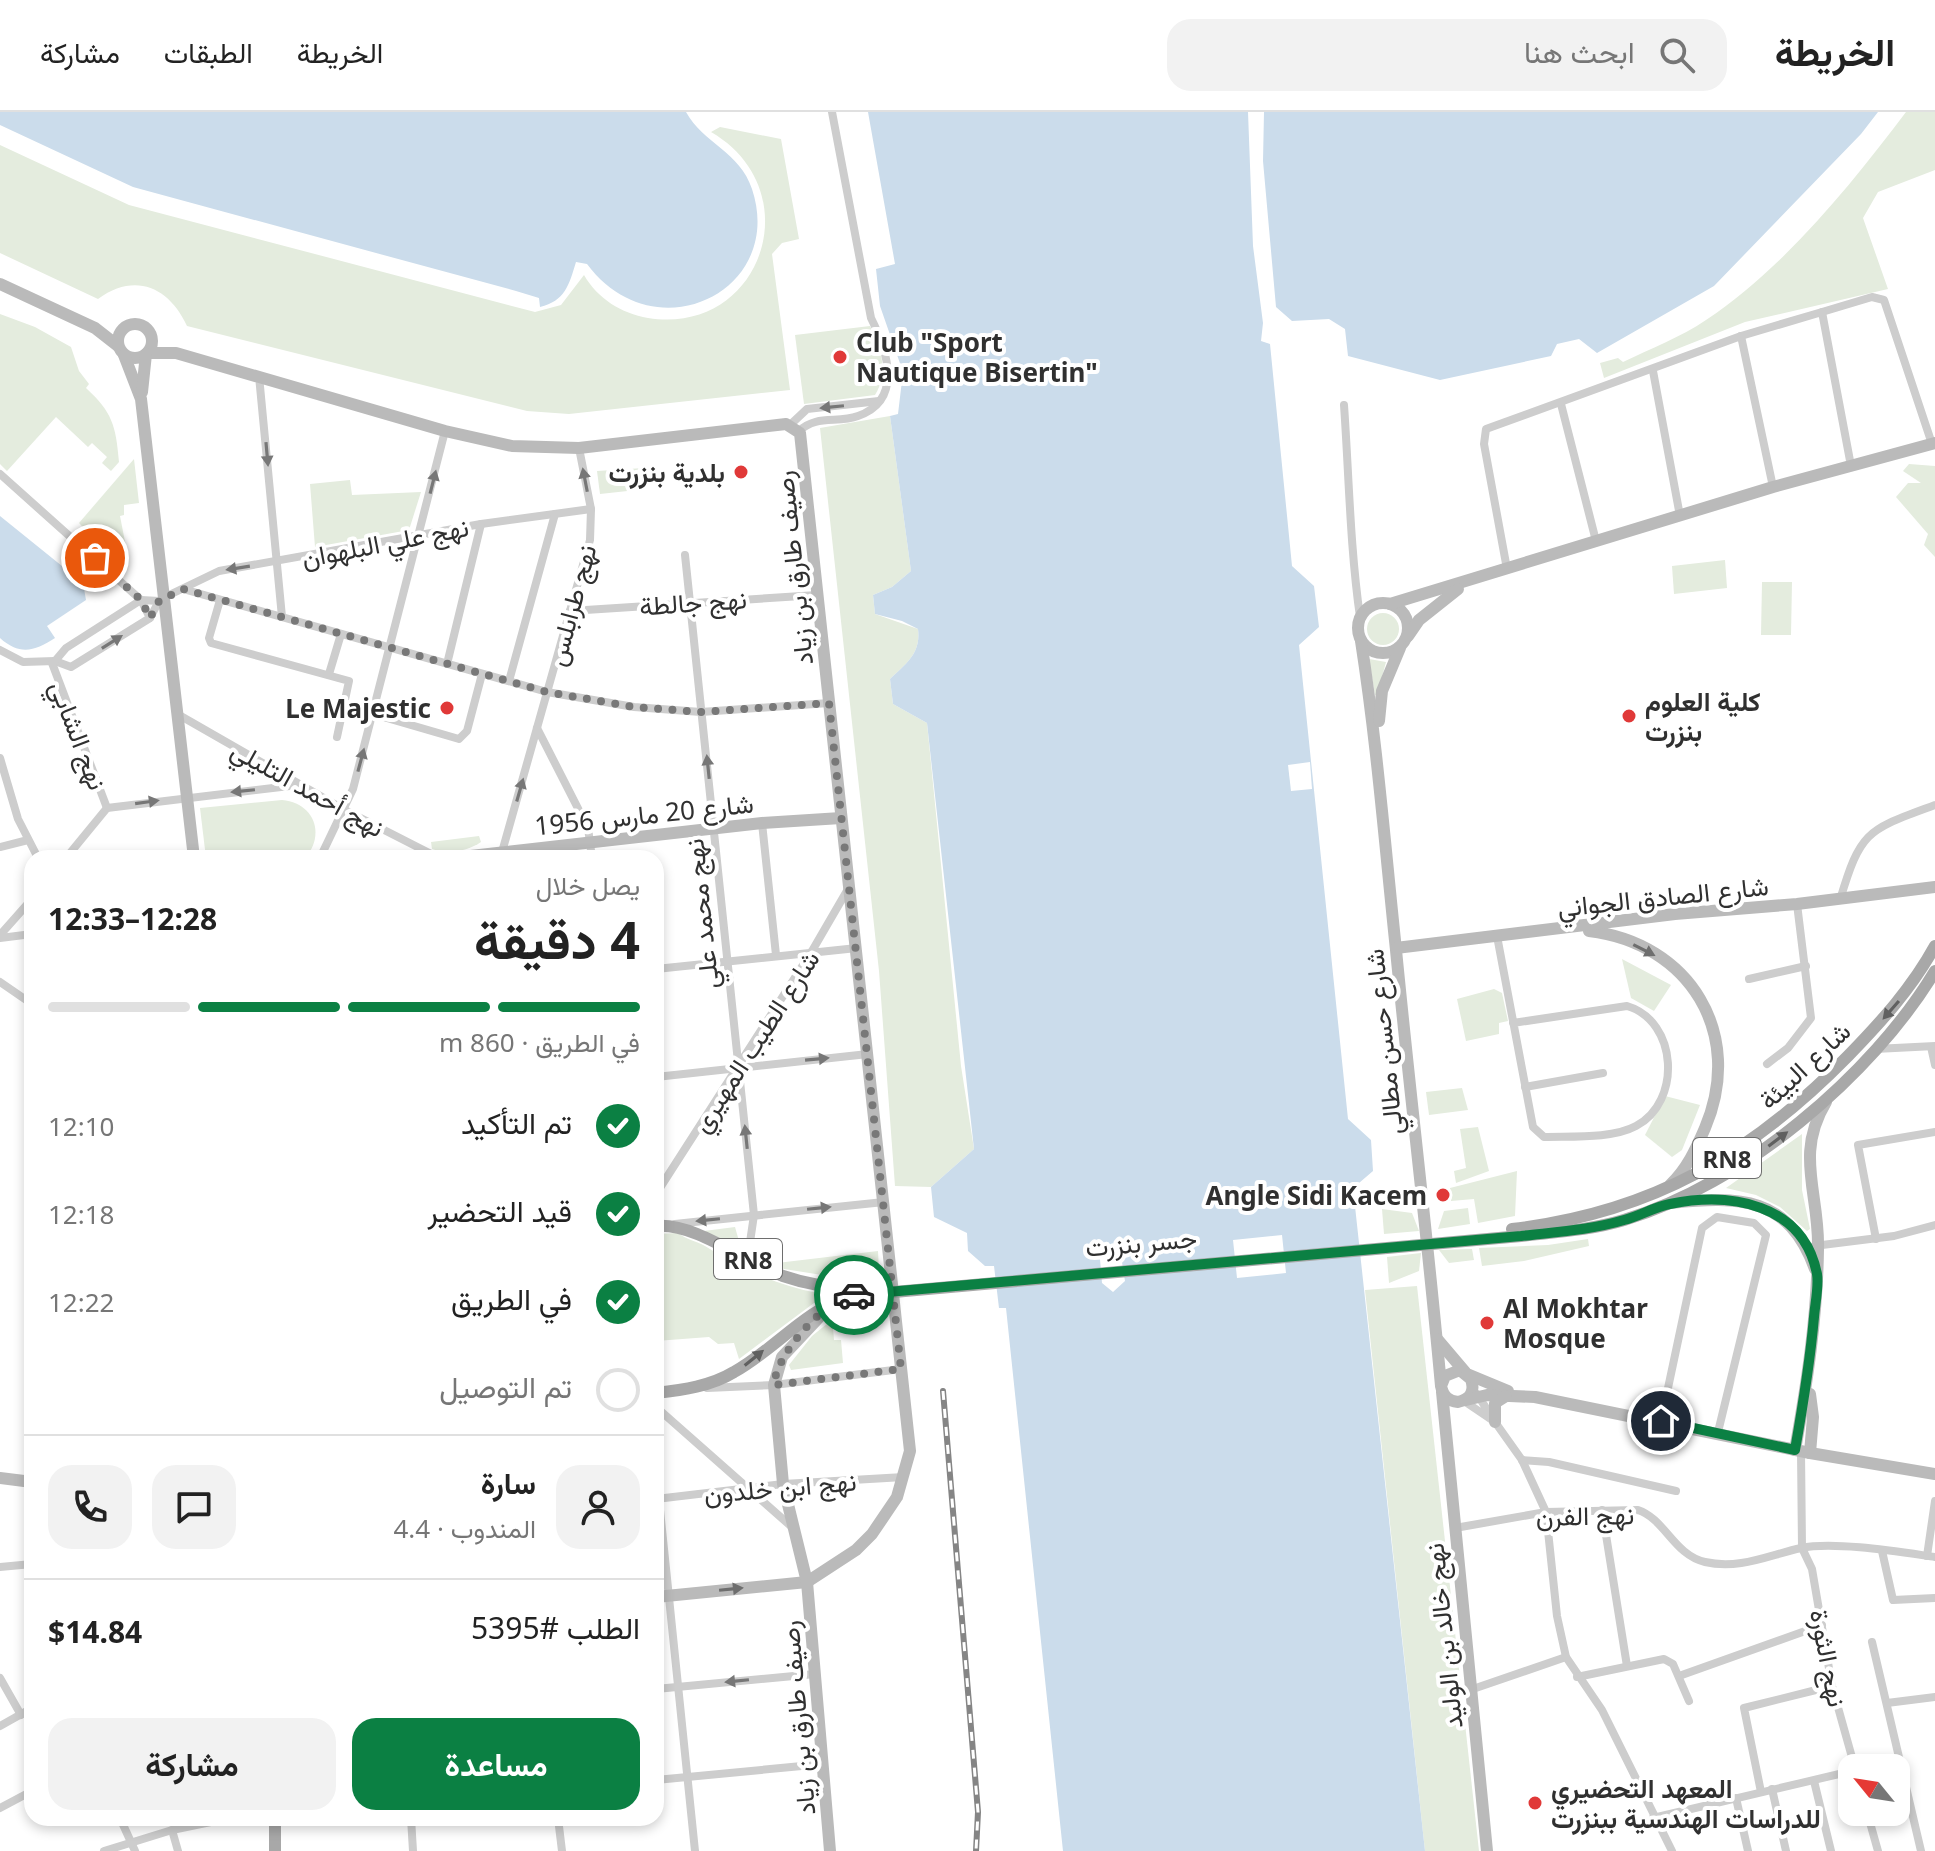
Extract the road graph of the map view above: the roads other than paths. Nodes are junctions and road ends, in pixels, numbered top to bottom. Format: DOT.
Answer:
graph roads {
  1 [pos="832,112"];
  2 [pos="0,284"];
  3 [pos="1822,312"];
  4 [pos="95,328"];
  5 [pos="123,328"];
  6 [pos="151,333"];
  7 [pos="1741,336"];
  8 [pos="121,350"];
  9 [pos="176,353"];
  10 [pos="147,354"];
  11 [pos="1653,371"];
  12 [pos="259,376"];
  13 [pos="141,399"];
  14 [pos="1561,404"];
  15 [pos="1344,405"];
  16 [pos="795,428"];
  17 [pos="445,431"];
  18 [pos="1934,443"];
  19 [pos="579,448"];
  20 [pos="1851,466"];
  21 [pos="2,480"];
  22 [pos="1773,487"];
  23 [pos="591,509"];
  24 [pos="555,514"];
  25 [pos="1680,516"];
  26 [pos="481,524"];
  27 [pos="420,535"];
  28 [pos="1596,541"];
  29 [pos="685,555"];
  30 [pos="277,563"];
  31 [pos="1507,569"];
  32 [pos="1468,582"];
  33 [pos="183,589"];
  34 [pos="817,595"];
  35 [pos="162,599"];
  36 [pos="141,600"];
  37 [pos="220,600"];
  38 [pos="689,602"];
  39 [pos="1390,604"];
  40 [pos="570,611"];
  41 [pos="282,617"];
  42 [pos="1360,617"];
  43 [pos="150,618"];
  44 [pos="341,634"];
  45 [pos="1361,641"];
  46 [pos="1403,643"];
  47 [pos="390,648"];
  48 [pos="1,653"];
  49 [pos="54,662"];
  50 [pos="447,664"];
  51 [pos="329,674"];
  52 [pos="482,674"];
  53 [pos="509,681"];
  54 [pos="547,692"];
  55 [pos="829,703"];
  56 [pos="701,712"];
  57 [pos="373,714"];
  58 [pos="179,715"];
  59 [pos="537,728"];
  60 [pos="337,737"];
  61 [pos="1377,740"];
  62 [pos="0,758"];
  63 [pos="3,776"];
  64 [pos="299,785"];
  65 [pos="188,797"];
  66 [pos="1935,805"];
  67 [pos="107,808"];
  68 [pos="343,809"];
  69 [pos="841,818"];
  70 [pos="762,823"];
  71 [pos="714,828"];
  72 [pos="28,840"];
  73 [pos="591,842"];
  74 [pos="0,847"];
  75 [pos="34,850"];
  76 [pos="73,850"];
  77 [pos="193,850"];
  78 [pos="324,850"];
  79 [pos="423,850"];
  80 [pos="503,850"];
  81 [pos="520,850"];
  82 [pos="592,850"];
  83 [pos="850,885"];
  84 [pos="1935,887"];
  85 [pos="1840,900"];
  86 [pos="1797,904"];
  87 [pos="24,912"];
  88 [pos="1570,928"];
  89 [pos="24,935"];
  90 [pos="1497,936"];
  91 [pos="0,937"];
  92 [pos="1935,946"];
  93 [pos="857,948"];
  94 [pos="1396,948"];
  95 [pos="812,951"];
  96 [pos="776,955"];
  97 [pos="729,961"];
  98 [pos="1806,966"];
  99 [pos="664,968"];
  100 [pos="1935,971"];
  101 [pos="1749,979"];
  102 [pos="0,982"];
  103 [pos="24,998"];
  104 [pos="1513,1023"];
  105 [pos="1933,1046"];
  106 [pos="1875,1049"];
  107 [pos="868,1054"];
  108 [pos="1767,1064"];
  109 [pos="1935,1065"];
  110 [pos="738,1066"];
  111 [pos="1603,1073"];
  112 [pos="664,1076"];
  113 [pos="1525,1087"];
  114 [pos="1829,1095"];
  115 [pos="1935,1132"];
  116 [pos="664,1182"];
  117 [pos="1664,1198"];
  118 [pos="884,1202"];
  119 [pos="754,1215"];
  120 [pos="664,1225"];
  121 [pos="1935,1225"];
  122 [pos="664,1227"];
  123 [pos="1876,1239"];
  124 [pos="1443,1240"];
  125 [pos="1813,1246"];
  126 [pos="760,1265"];
  127 [pos="840,1296"];
  128 [pos="1437,1339"];
  129 [pos="901,1369"];
  130 [pos="774,1385"];
  131 [pos="1442,1388"];
  132 [pos="687,1389"];
  133 [pos="1468,1390"];
  134 [pos="664,1392"];
  135 [pos="1512,1394"];
  136 [pos="664,1414"];
  137 [pos="1445,1417"];
  138 [pos="1661,1421"];
  139 [pos="1495,1422"];
  140 [pos="1718,1432"];
  141 [pos="1802,1451"];
  142 [pos="1522,1460"];
  143 [pos="1935,1474"];
  144 [pos="905,1477"];
  145 [pos="0,1478"];
  146 [pos="24,1481"];
  147 [pos="783,1484"];
  148 [pos="749,1488"];
  149 [pos="1676,1491"];
  150 [pos="664,1498"];
  151 [pos="1935,1501"];
  152 [pos="1602,1510"];
  153 [pos="1546,1512"];
  154 [pos="793,1528"];
  155 [pos="1455,1528"];
  156 [pos="1802,1548"];
  157 [pos="1882,1551"];
  158 [pos="1931,1557"];
  159 [pos="24,1565"];
  160 [pos="0,1567"];
  161 [pos="807,1582"];
  162 [pos="664,1596"];
  163 [pos="1935,1598"];
  164 [pos="664,1607"];
  165 [pos="1822,1625"];
  166 [pos="1872,1642"];
  167 [pos="1566,1657"];
  168 [pos="1627,1666"];
  169 [pos="815,1674"];
  170 [pos="1679,1676"];
  171 [pos="1577,1677"];
  172 [pos="0,1678"];
  173 [pos="1832,1686"];
  174 [pos="678,1687"];
  175 [pos="664,1688"];
  176 [pos="1470,1690"];
  177 [pos="1935,1697"];
  178 [pos="1689,1701"];
  179 [pos="1887,1703"];
  180 [pos="24,1713"];
  181 [pos="21,1715"];
  182 [pos="0,1726"];
  183 [pos="1850,1754"];
  184 [pos="1898,1754"];
  185 [pos="823,1764"];
  186 [pos="1838,1774"];
  187 [pos="686,1778"];
  188 [pos="664,1779"];
  189 [pos="1814,1781"];
  190 [pos="1772,1789"];
  191 [pos="1761,1792"];
  192 [pos="24,1795"];
  193 [pos="1736,1798"];
  194 [pos="1910,1806"];
  195 [pos="0,1808"];
  196 [pos="1653,1818"];
  197 [pos="124,1826"];
  198 [pos="191,1826"];
  199 [pos="275,1826"];
  200 [pos="411,1826"];
  201 [pos="559,1826"];
  202 [pos="1871,1826"];
  203 [pos="172,1830"];
  204 [pos="133,1846"];
  205 [pos="104,1851"];
  206 [pos="178,1851"];
  207 [pos="275,1851"];
  208 [pos="413,1851"];
  209 [pos="562,1851"];
  210 [pos="695,1851"];
  211 [pos="830,1851"];
  212 [pos="1487,1851"];
  213 [pos="1672,1851"];
  214 [pos="1748,1851"];
  215 [pos="1786,1851"];
  216 [pos="1831,1851"];
  217 [pos="1878,1851"];
  218 [pos="1921,1851"];
  1 -- 16 [label="street"];
  2 -- 4 [label="street"];
  3 -- 7 [label="street"];
  3 -- 18 [label="street"];
  3 -- 20 [label="street"];
  4 -- 5 [label="street"];
  4 -- 8 [label="street"];
  5 -- 6 [label="street"];
  5 -- 8 [label="street"];
  6 -- 9 [label="street"];
  6 -- 10 [label="street"];
  7 -- 11 [label="street"];
  7 -- 22 [label="street"];
  8 -- 10 [label="street"];
  8 -- 13 [label="street"];
  9 -- 10 [label="street"];
  9 -- 12 [label="street"];
  10 -- 13 [label="street"];
  11 -- 14 [label="street"];
  11 -- 25 [label="street"];
  12 -- 17 [label="street"];
  12 -- 30 [label="street, one-way"];
  13 -- 35 [label="street"];
  14 -- 28 [label="street"];
  14 -- 31 [label="street"];
  15 -- 42 [label="street"];
  16 -- 19 [label="street"];
  16 -- 34 [label="street, رصيف طارق بن زياد"];
  17 -- 19 [label="street"];
  27 -- 17 [label="street, one-way"];
  18 -- 20 [label="street"];
  23 -- 19 [label="street, نهج طرابلس, one-way"];
  20 -- 22 [label="street"];
  21 -- 36 [label="street"];
  22 -- 25 [label="street"];
  23 -- 24 [label="street, نهج علي البلهوان"];
  23 -- 40 [label="street, نهج طرابلس"];
  24 -- 26 [label="street, نهج علي البلهوان"];
  24 -- 53 [label="street"];
  25 -- 28 [label="street"];
  26 -- 27 [label="street, نهج علي البلهوان"];
  26 -- 50 [label="street"];
  27 -- 30 [label="street, نهج علي البلهوان"];
  27 -- 47 [label="street"];
  28 -- 31 [label="street"];
  29 -- 38 [label="street, نهج محمد علي"];
  30 -- 33 [label="street, نهج علي البلهوان, one-way"];
  30 -- 41 [label="street"];
  31 -- 32 [label="street"];
  32 -- 39 [label="street"];
  32 -- 46 [label="street"];
  33 -- 35 [label="street, نهج علي البلهوان"];
  33 -- 37 [label="street"];
  34 -- 38 [label="street, نهج جالطة"];
  34 -- 55 [label="street, رصيف طارق بن زياد"];
  35 -- 36 [label="street"];
  35 -- 43 [label="street"];
  35 -- 58 [label="street"];
  36 -- 43 [label="street"];
  36 -- 49 [label="street"];
  37 -- 41 [label="street"];
  37 -- 51 [label="street"];
  38 -- 40 [label="street, نهج جالطة"];
  38 -- 56 [label="street, نهج محمد علي"];
  39 -- 42 [label="street"];
  39 -- 46 [label="street"];
  40 -- 54 [label="street, نهج طرابلس"];
  41 -- 44 [label="street"];
  42 -- 45 [label="street"];
  49 -- 43 [label="street, نهج الشابي, one-way"];
  44 -- 47 [label="street"];
  44 -- 51 [label="street"];
  45 -- 46 [label="street"];
  45 -- 61 [label="street"];
  46 -- 61 [label="street"];
  47 -- 50 [label="street"];
  47 -- 57 [label="street"];
  48 -- 49 [label="street"];
  49 -- 67 [label="street, نهج الشابي"];
  50 -- 52 [label="street"];
  51 -- 60 [label="street"];
  52 -- 53 [label="street"];
  52 -- 57 [label="street"];
  53 -- 54 [label="street"];
  54 -- 56 [label="street"];
  54 -- 59 [label="street, نهج طرابلس"];
  55 -- 56 [label="street"];
  55 -- 69 [label="street, رصيف طارق بن زياد"];
  71 -- 56 [label="street, نهج محمد علي, one-way"];
  68 -- 57 [label="street, one-way"];
  58 -- 64 [label="street, نهج أحمد التليلي"];
  58 -- 65 [label="street"];
  59 -- 73 [label="street"];
  80 -- 59 [label="street, نهج طرابلس, one-way"];
  61 -- 94 [label="street, شارع حسن مطالي"];
  62 -- 63 [label="street"];
  63 -- 72 [label="street"];
  64 -- 65 [label="street, one-way"];
  64 -- 68 [label="street, نهج أحمد التليلي"];
  67 -- 65 [label="street, one-way"];
  65 -- 77 [label="street"];
  66 -- 85 [label="street"];
  67 -- 76 [label="street"];
  68 -- 78 [label="street"];
  68 -- 79 [label="street, نهج أحمد التليلي"];
  69 -- 70 [label="street, شارع 20 مارس 1956"];
  69 -- 83 [label="street, رصيف طارق بن زياد"];
  70 -- 71 [label="street, شارع 20 مارس 1956"];
  70 -- 96 [label="street"];
  71 -- 73 [label="street, شارع 20 مارس 1956"];
  71 -- 97 [label="street, نهج محمد علي"];
  72 -- 74 [label="street"];
  72 -- 75 [label="street"];
  73 -- 81 [label="street, شارع 20 مارس 1956"];
  73 -- 82 [label="street"];
  83 -- 93 [label="street, رصيف طارق بن زياد"];
  83 -- 95 [label="street, شارع الطيب المهيري"];
  84 -- 85 [label="street, شارع الصادق الجواني"];
  85 -- 86 [label="street, شارع الصادق الجواني"];
  86 -- 88 [label="street, شارع الصادق الجواني"];
  86 -- 98 [label="street"];
  87 -- 91 [label="street"];
  88 -- 90 [label="street, شارع الصادق الجواني"];
  88 -- 117 [label="street, one-way"];
  89 -- 91 [label="street"];
  90 -- 94 [label="street, شارع الصادق الجواني"];
  90 -- 104 [label="street"];
  92 -- 117 [label="main road, شارع البيئة / RN8, one-way"];
  93 -- 95 [label="street"];
  93 -- 107 [label="street, رصيف طارق بن زياد"];
  94 -- 128 [label="street, شارع حسن مطالي"];
  95 -- 96 [label="street"];
  95 -- 110 [label="street, شارع الطيب المهيري"];
  96 -- 97 [label="street"];
  97 -- 99 [label="street"];
  97 -- 110 [label="street, نهج محمد علي"];
  98 -- 101 [label="street"];
  98 -- 108 [label="street"];
  100 -- 106 [label="main road, شارع البيئة / RN8"];
  102 -- 103 [label="street"];
  104 -- 113 [label="street"];
  104 -- 113 [label="street"];
  105 -- 106 [label="street"];
  105 -- 109 [label="street"];
  106 -- 114 [label="main road, شارع البيئة / RN8"];
  110 -- 107 [label="street, one-way"];
  107 -- 118 [label="street, رصيف طارق بن زياد"];
  110 -- 112 [label="street"];
  110 -- 116 [label="street, شارع الطيب المهيري"];
  119 -- 110 [label="street, نهج محمد علي, one-way"];
  111 -- 113 [label="street"];
  117 -- 114 [label="main road, شارع البيئة / RN8, one-way"];
  114 -- 125 [label="street"];
  115 -- 123 [label="street"];
  117 -- 124 [label="main road, شارع البيئة / RN8"];
  117 -- 125 [label="street"];
  119 -- 118 [label="street, one-way"];
  118 -- 129 [label="street, رصيف طارق بن زياد"];
  119 -- 120 [label="street, one-way"];
  119 -- 126 [label="street, نهج محمد علي"];
  121 -- 123 [label="street"];
  122 -- 126 [label="main road, RN8"];
  123 -- 125 [label="street"];
  124 -- 127 [label="main road, جسر بنزرت / RN8"];
  125 -- 141 [label="street"];
  126 -- 127 [label="main road, RN8"];
  127 -- 130 [label="street"];
  132 -- 127 [label="main road, one-way"];
  128 -- 131 [label="street, شارع حسن مطالي"];
  128 -- 133 [label="street"];
  129 -- 130 [label="street"];
  129 -- 144 [label="street, رصيف طارق بن زياد"];
  130 -- 132 [label="street"];
  130 -- 147 [label="street"];
  131 -- 133 [label="street"];
  131 -- 133 [label="street"];
  131 -- 137 [label="street, نهج خالد بن الوليد"];
  132 -- 134 [label="main road"];
  133 -- 135 [label="street"];
  133 -- 135 [label="street"];
  133 -- 137 [label="street"];
  133 -- 139 [label="street"];
  133 -- 139 [label="street"];
  135 -- 138 [label="street"];
  135 -- 139 [label="street"];
  136 -- 148 [label="street"];
  137 -- 155 [label="street, نهج خالد بن الوليد"];
  138 -- 140 [label="street"];
  138 -- 140 [label="street"];
  139 -- 142 [label="street"];
  140 -- 141 [label="street"];
  141 -- 143 [label="street"];
  141 -- 156 [label="street, نهج الثورة"];
  142 -- 149 [label="street"];
  142 -- 153 [label="street"];
  144 -- 147 [label="street, نهج ابن خلدون"];
  144 -- 161 [label="street, رصيف طارق بن زياد"];
  145 -- 146 [label="street"];
  147 -- 148 [label="street, نهج ابن خلدون"];
  147 -- 154 [label="street, رصيف طارق بن زياد"];
  148 -- 150 [label="street, نهج ابن خلدون"];
  148 -- 154 [label="street"];
  151 -- 158 [label="street"];
  152 -- 153 [label="street, نهج الفرن"];
  152 -- 156 [label="street, نهج الفرن"];
  152 -- 168 [label="street"];
  153 -- 155 [label="street, نهج الفرن"];
  153 -- 167 [label="street"];
  154 -- 161 [label="street, رصيف طارق بن زياد"];
  155 -- 176 [label="street, نهج خالد بن الوليد"];
  156 -- 157 [label="street, نهج الفرن"];
  156 -- 165 [label="street, نهج الثورة"];
  157 -- 158 [label="street, نهج الفرن"];
  157 -- 163 [label="street"];
  159 -- 160 [label="street"];
  162 -- 161 [label="street, one-way"];
  161 -- 169 [label="street, رصيف طارق بن زياد"];
  164 -- 174 [label="street"];
  165 -- 170 [label="street"];
  165 -- 173 [label="street, نهج الثورة"];
  166 -- 179 [label="street"];
  167 -- 171 [label="street"];
  167 -- 176 [label="street"];
  168 -- 170 [label="street"];
  168 -- 171 [label="street"];
  169 -- 174 [label="street, one-way"];
  169 -- 185 [label="street, رصيف طارق بن زياد"];
  170 -- 178 [label="street"];
  171 -- 196 [label="street"];
  172 -- 181 [label="street"];
  173 -- 183 [label="street, نهج الثورة"];
  173 -- 191 [label="street"];
  174 -- 175 [label="street"];
  174 -- 187 [label="street"];
  176 -- 212 [label="street, نهج خالد بن الوليد"];
  177 -- 179 [label="street"];
  179 -- 184 [label="street"];
  180 -- 181 [label="street"];
  181 -- 182 [label="street"];
  185 -- 187 [label="street"];
  185 -- 211 [label="street, رصيف طارق بن زياد"];
  186 -- 189 [label="street"];
  187 -- 188 [label="street"];
  187 -- 210 [label="street"];
  189 -- 190 [label="street"];
  189 -- 216 [label="street"];
  190 -- 191 [label="street"];
  190 -- 215 [label="street"];
  191 -- 193 [label="street"];
  192 -- 195 [label="street"];
  193 -- 196 [label="street"];
  193 -- 214 [label="street"];
  194 -- 218 [label="street"];
  196 -- 213 [label="street"];
  197 -- 204 [label="street"];
  198 -- 203 [label="street"];
  199 -- 207 [label="main road"];
  200 -- 208 [label="street"];
  201 -- 209 [label="street"];
  202 -- 217 [label="street"];
  203 -- 204 [label="street"];
  203 -- 206 [label="street"];
  204 -- 205 [label="street"];
}
